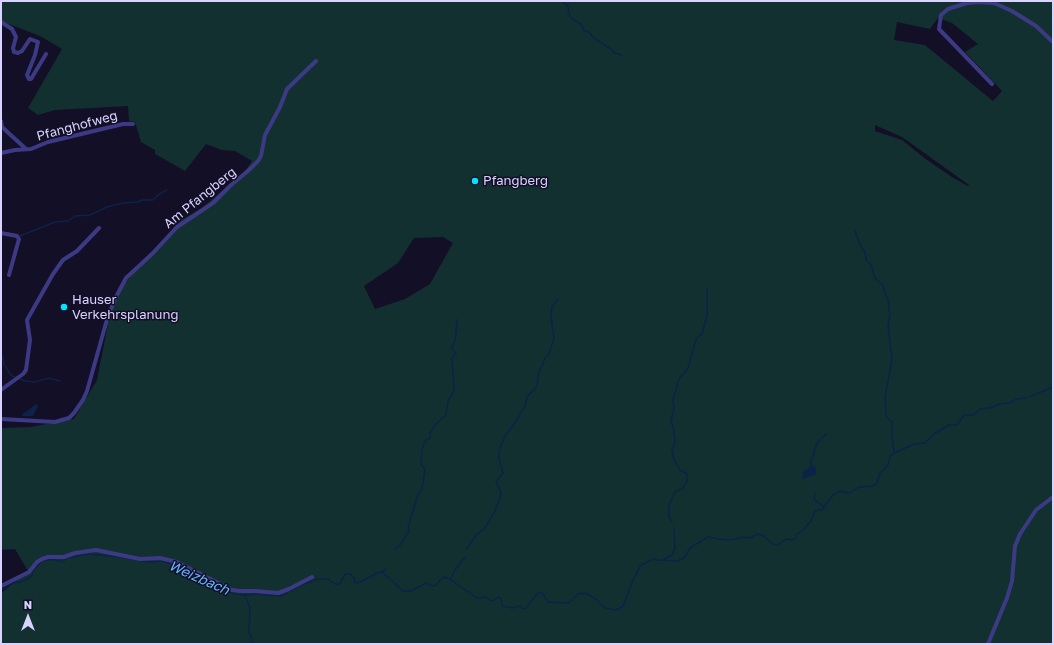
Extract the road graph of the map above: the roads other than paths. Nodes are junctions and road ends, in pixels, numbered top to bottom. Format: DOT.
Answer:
graph roads {
  1 [pos="1,22"];
  2 [pos="1053,42"];
  3 [pos="46,54"];
  4 [pos="316,61"];
  5 [pos="992,84"];
  6 [pos="1,121"];
  7 [pos="133,124"];
  8 [pos="26,149"];
  9 [pos="1,153"];
  10 [pos="99,228"];
  11 [pos="1,233"];
  12 [pos="9,275"];
  13 [pos="1,390"];
  14 [pos="1,419"];
  15 [pos="1053,497"];
  16 [pos="312,577"];
  17 [pos="1,586"];
  18 [pos="988,644"];
  1 -- 3 [label="street"];
  2 -- 5 [label="street"];
  4 -- 14 [label="street, Am Pfangberg"];
  6 -- 8 [label="street, Pfanghofweg"];
  7 -- 8 [label="street, Pfanghofweg"];
  8 -- 9 [label="street, Pfanghofweg"];
  10 -- 13 [label="street"];
  11 -- 12 [label="street"];
  15 -- 18 [label="street"];
  16 -- 17 [label="street"];
}
